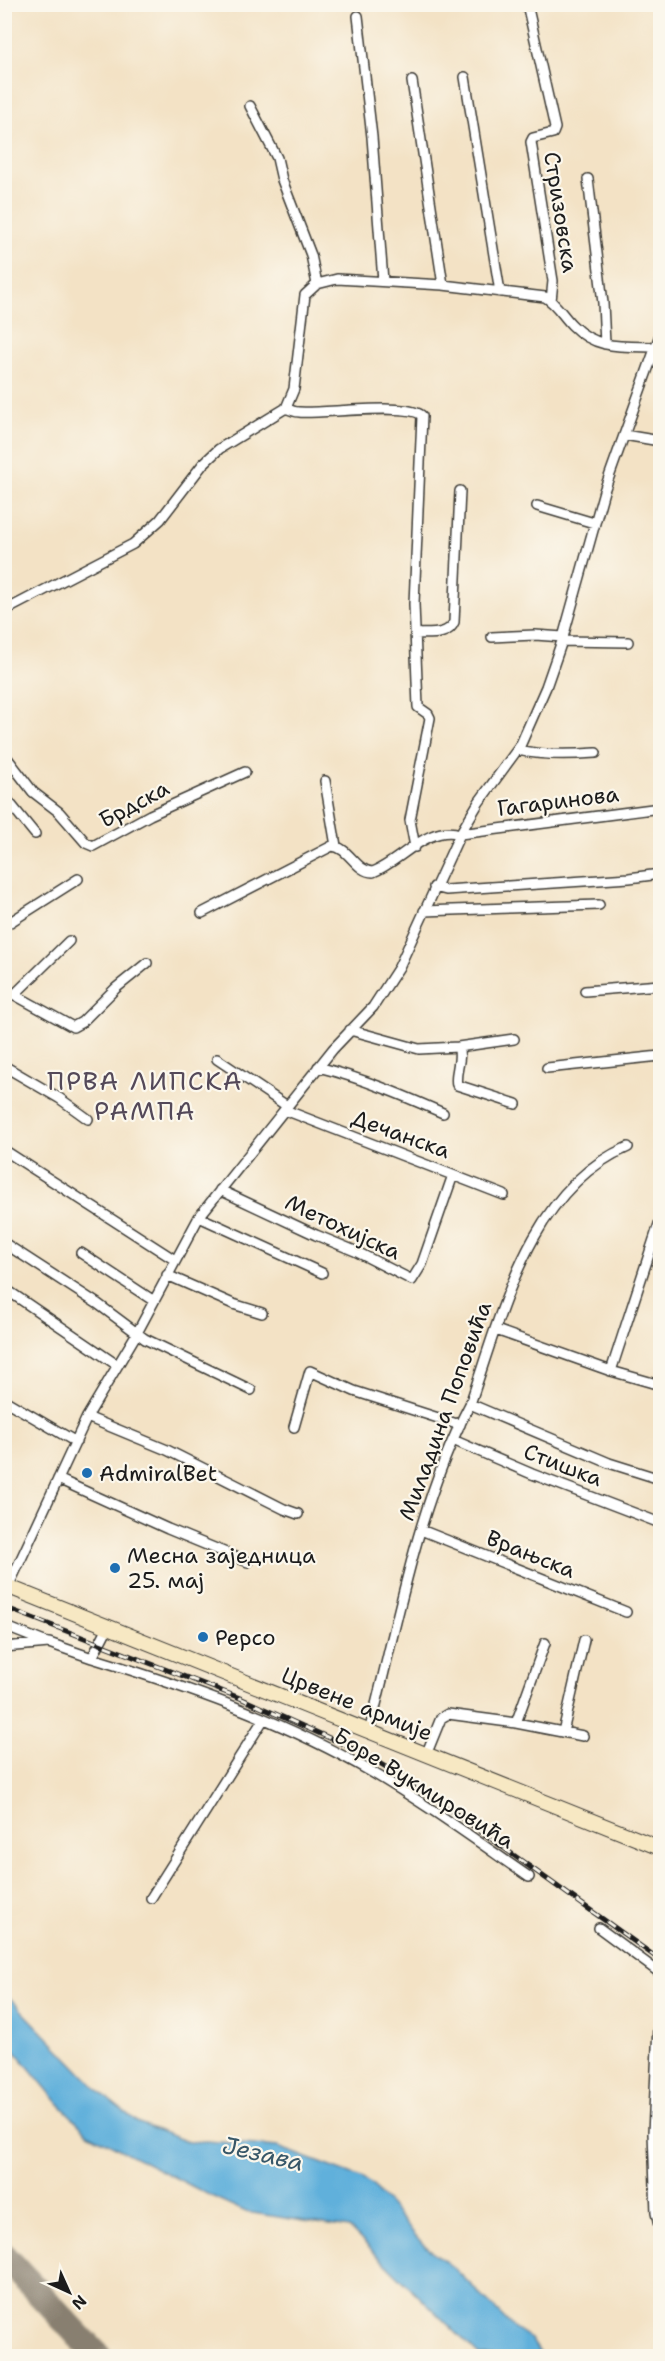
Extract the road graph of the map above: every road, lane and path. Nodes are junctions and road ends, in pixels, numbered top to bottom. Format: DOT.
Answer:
graph roads {
  1 [pos="527,4"];
  2 [pos="358,16"];
  3 [pos="465,77"];
  4 [pos="412,81"];
  5 [pos="250,106"];
  6 [pos="588,179"];
  7 [pos="384,281"];
  8 [pos="317,284"];
  9 [pos="443,285"];
  10 [pos="500,292"];
  11 [pos="551,301"];
  12 [pos="660,335"];
  13 [pos="605,344"];
  14 [pos="656,347"];
  15 [pos="286,408"];
  16 [pos="624,435"];
  17 [pos="660,441"];
  18 [pos="460,491"];
  19 [pos="537,506"];
  20 [pos="594,523"];
  21 [pos="4,611"];
  22 [pos="415,634"];
  23 [pos="492,637"];
  24 [pos="562,639"];
  25 [pos="628,642"];
  26 [pos="518,750"];
  27 [pos="596,753"];
  28 [pos="4,754"];
  29 [pos="245,772"];
  30 [pos="325,781"];
  31 [pos="4,796"];
  32 [pos="660,808"];
  33 [pos="34,834"];
  34 [pos="460,834"];
  35 [pos="336,846"];
  36 [pos="415,847"];
  37 [pos="660,874"];
  38 [pos="78,879"];
  39 [pos="434,887"];
  40 [pos="599,904"];
  41 [pos="424,911"];
  42 [pos="202,913"];
  43 [pos="5,924"];
  44 [pos="69,941"];
  45 [pos="147,963"];
  46 [pos="660,985"];
  47 [pos="4,989"];
  48 [pos="585,991"];
  49 [pos="15,994"];
  50 [pos="350,1030"];
  51 [pos="514,1039"];
  52 [pos="458,1047"];
  53 [pos="660,1056"];
  54 [pos="217,1059"];
  55 [pos="4,1066"];
  56 [pos="318,1067"];
  57 [pos="547,1068"];
  58 [pos="516,1104"];
  59 [pos="286,1108"];
  60 [pos="443,1113"];
  61 [pos="88,1119"];
  62 [pos="628,1147"];
  63 [pos="4,1150"];
  64 [pos="453,1175"];
  65 [pos="220,1190"];
  66 [pos="504,1195"];
  67 [pos="199,1217"];
  68 [pos="660,1221"];
  69 [pos="4,1243"];
  70 [pos="81,1253"];
  71 [pos="175,1260"];
  72 [pos="322,1273"];
  73 [pos="167,1275"];
  74 [pos="4,1288"];
  75 [pos="154,1301"];
  76 [pos="262,1313"];
  77 [pos="496,1330"];
  78 [pos="137,1333"];
  79 [pos="117,1365"];
  80 [pos="611,1371"];
  81 [pos="660,1384"];
  82 [pos="251,1390"];
  83 [pos="4,1400"];
  84 [pos="470,1404"];
  85 [pos="87,1417"];
  86 [pos="460,1425"];
  87 [pos="294,1427"];
  88 [pos="453,1440"];
  89 [pos="76,1442"];
  90 [pos="58,1479"];
  91 [pos="660,1479"];
  92 [pos="298,1514"];
  93 [pos="660,1522"];
  94 [pos="421,1530"];
  95 [pos="248,1562"];
  96 [pos="6,1586"];
  97 [pos="626,1612"];
  98 [pos="4,1626"];
  99 [pos="108,1627"];
  100 [pos="584,1640"];
  101 [pos="49,1643"];
  102 [pos="545,1643"];
  103 [pos="4,1647"];
  104 [pos="92,1658"];
  105 [pos="263,1720"];
  106 [pos="516,1723"];
  107 [pos="369,1732"];
  108 [pos="563,1732"];
  109 [pos="584,1736"];
  110 [pos="426,1755"];
  111 [pos="660,1848"];
  112 [pos="529,1877"];
  113 [pos="151,1898"];
  114 [pos="598,1928"];
  115 [pos="660,1973"];
  116 [pos="660,1985"];
  117 [pos="660,2230"];
  1 -- 11 [label="street, Стризовска"];
  2 -- 7 [label="street"];
  3 -- 10 [label="street"];
  4 -- 9 [label="street"];
  5 -- 8 [label="street"];
  6 -- 13 [label="street, Стризовска"];
  7 -- 8 [label="street, Стризовска"];
  7 -- 9 [label="street, Стризовска"];
  8 -- 15 [label="street"];
  9 -- 10 [label="street, Стризовска"];
  10 -- 11 [label="street, Стризовска"];
  11 -- 13 [label="street, Стризовска"];
  12 -- 14 [label="street"];
  13 -- 14 [label="street, Стризовска"];
  14 -- 16 [label="street"];
  15 -- 21 [label="street"];
  15 -- 22 [label="street"];
  16 -- 17 [label="street"];
  16 -- 20 [label="street"];
  18 -- 22 [label="street"];
  19 -- 20 [label="street"];
  20 -- 24 [label="street"];
  22 -- 36 [label="street"];
  23 -- 24 [label="street"];
  24 -- 25 [label="street"];
  24 -- 26 [label="street"];
  26 -- 27 [label="street"];
  26 -- 34 [label="street"];
  28 -- 29 [label="street, Брдска"];
  30 -- 35 [label="street"];
  31 -- 33 [label="street"];
  32 -- 34 [label="street, Гагаринова"];
  34 -- 36 [label="street, Гагаринова"];
  34 -- 39 [label="street"];
  35 -- 36 [label="street, Гагаринова"];
  35 -- 42 [label="street"];
  37 -- 39 [label="street"];
  38 -- 43 [label="street"];
  39 -- 41 [label="street"];
  40 -- 41 [label="street"];
  41 -- 50 [label="street"];
  44 -- 49 [label="street"];
  45 -- 49 [label="street"];
  46 -- 48 [label="street"];
  47 -- 49 [label="street"];
  50 -- 52 [label="street"];
  50 -- 56 [label="street"];
  51 -- 52 [label="street"];
  52 -- 58 [label="street"];
  53 -- 57 [label="street"];
  54 -- 59 [label="street, Дечанска"];
  55 -- 61 [label="street"];
  56 -- 59 [label="street"];
  56 -- 60 [label="street"];
  59 -- 64 [label="street, Дечанска"];
  59 -- 65 [label="street"];
  62 -- 77 [label="street, Миладина Поповића"];
  63 -- 71 [label="street"];
  64 -- 65 [label="street, Метохијска"];
  64 -- 66 [label="street, Дечанска"];
  65 -- 67 [label="street"];
  67 -- 71 [label="street"];
  67 -- 72 [label="street"];
  68 -- 80 [label="street"];
  69 -- 78 [label="street"];
  70 -- 75 [label="street"];
  71 -- 73 [label="street"];
  73 -- 75 [label="street"];
  73 -- 76 [label="street"];
  74 -- 79 [label="street"];
  75 -- 78 [label="street"];
  77 -- 80 [label="street"];
  77 -- 84 [label="street, Миладина Поповића"];
  78 -- 79 [label="street"];
  78 -- 82 [label="street"];
  79 -- 85 [label="street"];
  80 -- 81 [label="street"];
  83 -- 89 [label="street"];
  84 -- 86 [label="street, Миладина Поповића"];
  84 -- 91 [label="street"];
  85 -- 89 [label="street"];
  85 -- 92 [label="street"];
  86 -- 87 [label="street"];
  86 -- 88 [label="street, Миладина Поповића"];
  88 -- 93 [label="street, Стишка"];
  88 -- 94 [label="street, Миладина Поповића"];
  89 -- 90 [label="street"];
  90 -- 95 [label="street"];
  90 -- 96 [label="street"];
  94 -- 97 [label="street, Врањска"];
  94 -- 107 [label="street, Миладина Поповића"];
  96 -- 99 [label="main road, Црвене армије"];
  98 -- 101 [label="street, Боре Вукмировића"];
  99 -- 104 [label="street"];
  99 -- 107 [label="main road, Црвене армије"];
  100 -- 108 [label="street"];
  101 -- 103 [label="street"];
  101 -- 104 [label="street, Боре Вукмировића"];
  102 -- 106 [label="street"];
  104 -- 105 [label="street, Боре Вукмировића"];
  105 -- 112 [label="street, Боре Вукмировића"];
  105 -- 113 [label="street"];
  106 -- 108 [label="street"];
  106 -- 110 [label="street"];
  107 -- 110 [label="main road, Црвене армије"];
  108 -- 109 [label="street"];
  110 -- 111 [label="main road, Црвене армије"];
  114 -- 115 [label="street"];
  116 -- 117 [label="street"];
}
